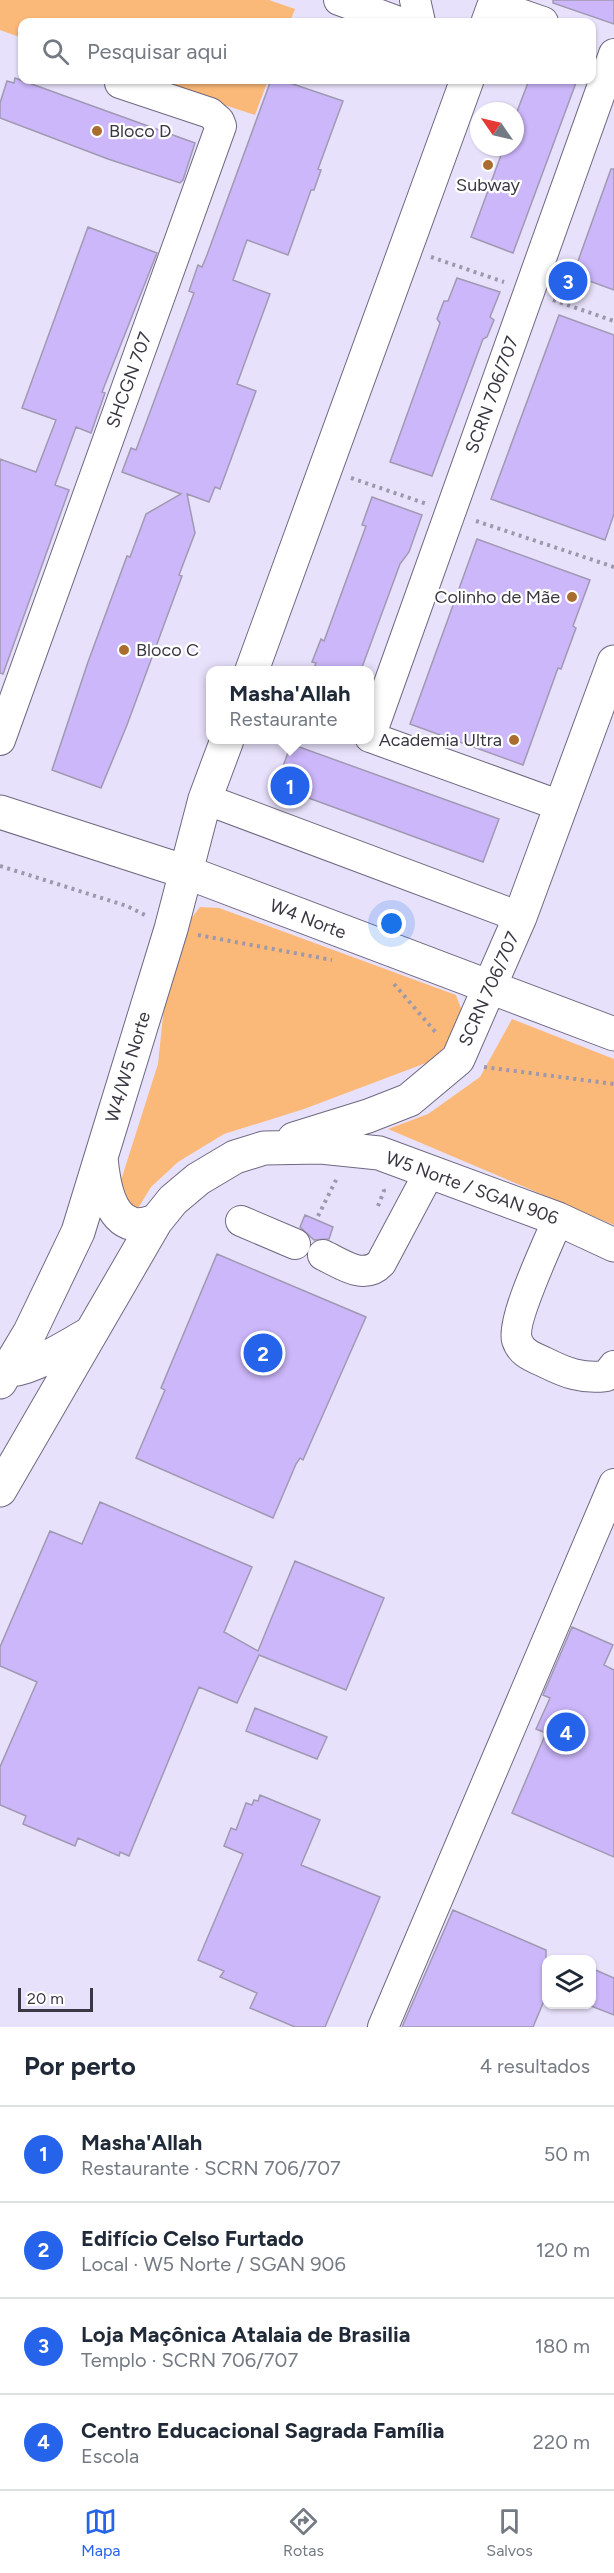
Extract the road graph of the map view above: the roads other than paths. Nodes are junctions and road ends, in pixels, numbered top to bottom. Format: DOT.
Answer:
graph roads {
  1 [pos="339,0"];
  2 [pos="415,0"];
  3 [pos="492,9"];
  4 [pos="388,18"];
  5 [pos="419,18"];
  6 [pos="527,18"];
  7 [pos="596,42"];
  8 [pos="614,48"];
  9 [pos="614,54"];
  10 [pos="123,84"];
  11 [pos="466,84"];
  12 [pos="614,662"];
  13 [pos="253,666"];
  14 [pos="374,726"];
  15 [pos="374,738"];
  16 [pos="0,740"];
  17 [pos="226,744"];
  18 [pos="205,799"];
  19 [pos="561,806"];
  20 [pos="0,812"];
  21 [pos="186,872"];
  22 [pos="520,917"];
  23 [pos="490,987"];
  24 [pos="614,1034"];
  25 [pos="264,1148"];
  26 [pos="100,1156"];
  27 [pos="430,1170"];
  28 [pos="558,1219"];
  29 [pos="156,1221"];
  30 [pos="241,1221"];
  31 [pos="295,1244"];
  32 [pos="614,1245"];
  33 [pos="322,1255"];
  34 [pos="91,1333"];
  35 [pos="614,1366"];
  36 [pos="2,1374"];
  37 [pos="614,1484"];
  38 [pos="0,1490"];
  39 [pos="383,2027"];
  1 -- 4 [label="street"];
  2 -- 5 [label="street"];
  3 -- 6 [label="street"];
  7 -- 8 [label="street"];
  9 -- 14 [label="street, SCRN 706/707"];
  10 -- 16 [label="street, SHCGN 707"];
  11 -- 13 [label="main road"];
  12 -- 19 [label="main road, SCRN 706/707"];
  15 -- 19 [label="street, SCRN 706/707"];
  17 -- 18 [label="main road, W4/W5 Norte"];
  18 -- 21 [label="main road, W4/W5 Norte"];
  18 -- 22 [label="street, SCRN 706/707"];
  19 -- 22 [label="main road, SCRN 706/707"];
  20 -- 21 [label="main road, W4 Norte"];
  21 -- 23 [label="main road, W4 Norte"];
  21 -- 26 [label="main road, W4/W5 Norte"];
  22 -- 23 [label="main road, SCRN 706/707"];
  23 -- 24 [label="main road, W4 Norte"];
  23 -- 25 [label="main road, SCRN 706/707"];
  25 -- 27 [label="main road, W5 Norte / SGAN 906"];
  25 -- 29 [label="main road, W5 Norte / SGAN 906"];
  26 -- 29 [label="main road"];
  26 -- 36 [label="main road, W4/W5 Norte"];
  27 -- 28 [label="main road, W5 Norte / SGAN 906"];
  27 -- 33 [label="street"];
  28 -- 32 [label="main road, W5 Norte / SGAN 906"];
  28 -- 35 [label="street"];
  29 -- 34 [label="main road, W5 Norte / SGAN 906"];
  30 -- 31 [label="street"];
  34 -- 36 [label="main road"];
  34 -- 38 [label="main road"];
  37 -- 39 [label="street"];
}
